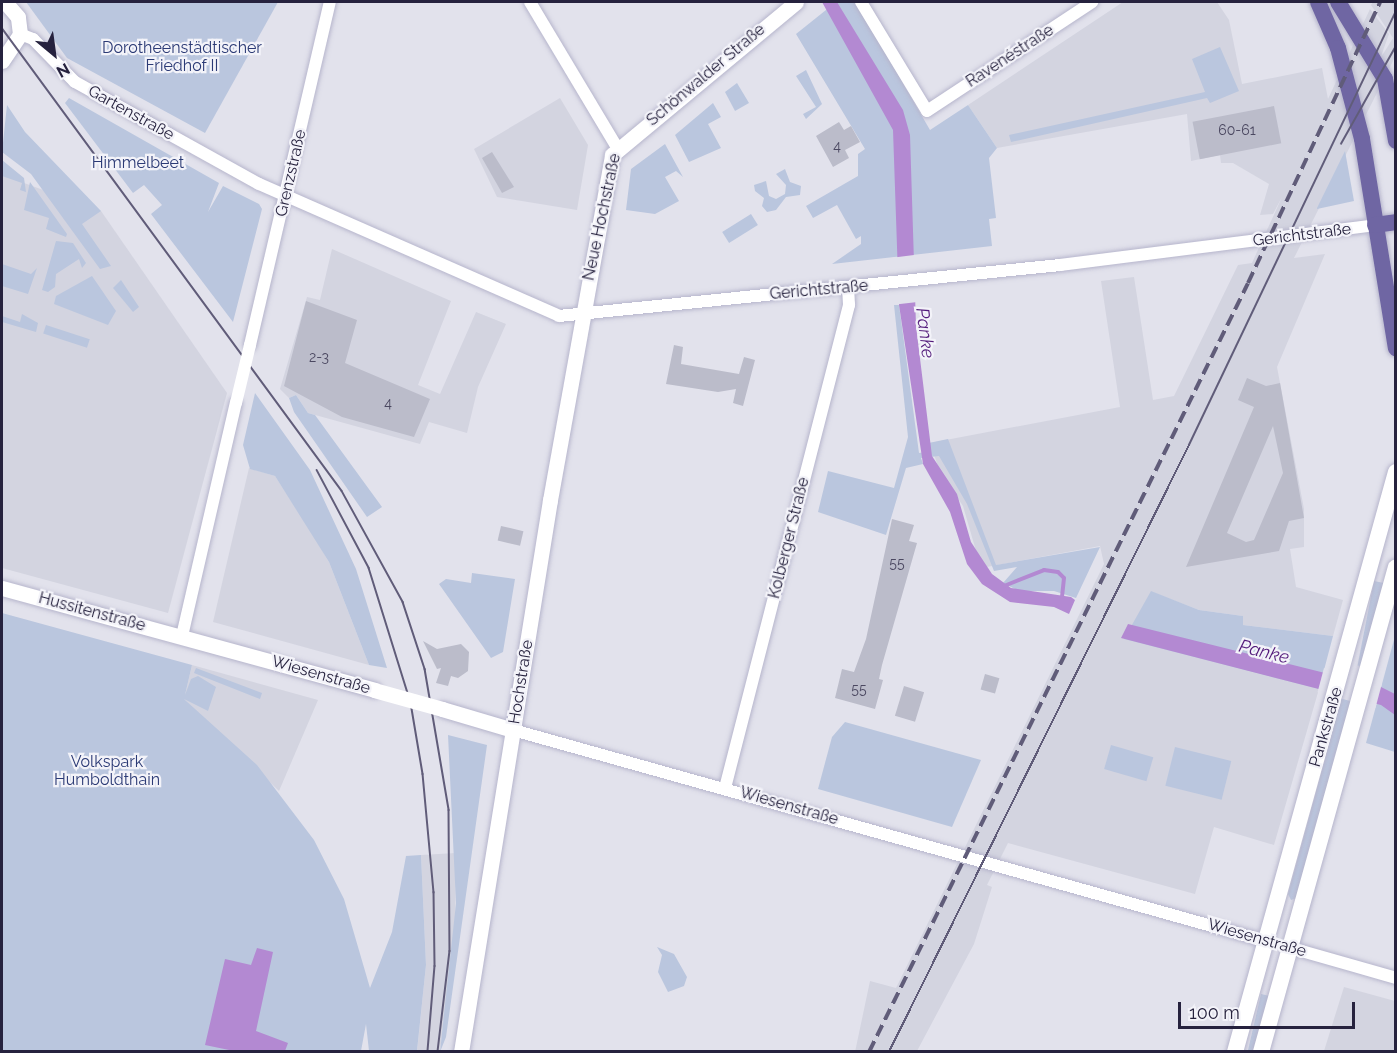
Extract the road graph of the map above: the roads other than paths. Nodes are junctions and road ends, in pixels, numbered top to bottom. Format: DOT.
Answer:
graph roads {
  1 [pos="5,2"];
  2 [pos="330,2"];
  3 [pos="530,2"];
  4 [pos="796,2"];
  5 [pos="861,2"];
  6 [pos="1092,2"];
  7 [pos="1318,2"];
  8 [pos="1338,2"];
  9 [pos="20,33"];
  10 [pos="2,61"];
  11 [pos="1395,141"];
  12 [pos="618,149"];
  13 [pos="285,197"];
  14 [pos="1395,222"];
  15 [pos="1375,225"];
  16 [pos="848,287"];
  17 [pos="582,312"];
  18 [pos="1395,337"];
  19 [pos="1395,472"];
  20 [pos="1374,551"];
  21 [pos="1395,557"];
  22 [pos="1395,567"];
  23 [pos="2,588"];
  24 [pos="182,636"];
  25 [pos="513,730"];
  26 [pos="725,788"];
  27 [pos="1276,902"];
  28 [pos="1300,909"];
  29 [pos="1265,940"];
  30 [pos="1291,948"];
  31 [pos="1395,978"];
  32 [pos="1255,979"];
  33 [pos="1280,987"];
  34 [pos="461,1052"];
  35 [pos="1235,1052"];
  36 [pos="1261,1052"];
  1 -- 9 [label="street"];
  2 -- 13 [label="street, Grenzstraße"];
  3 -- 12 [label="street, Neue Hochstraße"];
  4 -- 12 [label="street, Schönwalder Straße"];
  5 -- 6 [label="street, Ravenéstraße"];
  7 -- 15 [label="main road"];
  8 -- 11 [label="main road"];
  9 -- 10 [label="street"];
  9 -- 13 [label="street, Gartenstraße"];
  12 -- 17 [label="street, Neue Hochstraße"];
  13 -- 17 [label="street, Gerichtstraße"];
  13 -- 24 [label="street, Grenzstraße, bridge"];
  14 -- 15 [label="main road"];
  15 -- 16 [label="street, Gerichtstraße"];
  15 -- 18 [label="main road"];
  16 -- 17 [label="street, Gerichtstraße"];
  16 -- 26 [label="street, Kolberger Straße"];
  17 -- 25 [label="street, Hochstraße"];
  19 -- 20 [label="main road, Pankstraße"];
  20 -- 21 [label="main road"];
  20 -- 27 [label="main road, Pankstraße"];
  22 -- 28 [label="main road, Pankstraße"];
  23 -- 24 [label="street, Hussitenstraße"];
  24 -- 25 [label="street, Wiesenstraße, bridge"];
  25 -- 26 [label="street, Wiesenstraße"];
  25 -- 34 [label="street, Hochstraße"];
  26 -- 29 [label="street, Wiesenstraße"];
  27 -- 28 [label="main road"];
  27 -- 29 [label="main road, Pankstraße"];
  28 -- 30 [label="main road, Pankstraße"];
  29 -- 30 [label="main road, Wiesenstraße"];
  29 -- 32 [label="main road, Pankstraße"];
  30 -- 31 [label="street, Wiesenstraße"];
  30 -- 33 [label="main road, Pankstraße"];
  32 -- 33 [label="main road"];
  32 -- 35 [label="main road, Pankstraße"];
  33 -- 36 [label="main road, Pankstraße"];
}
